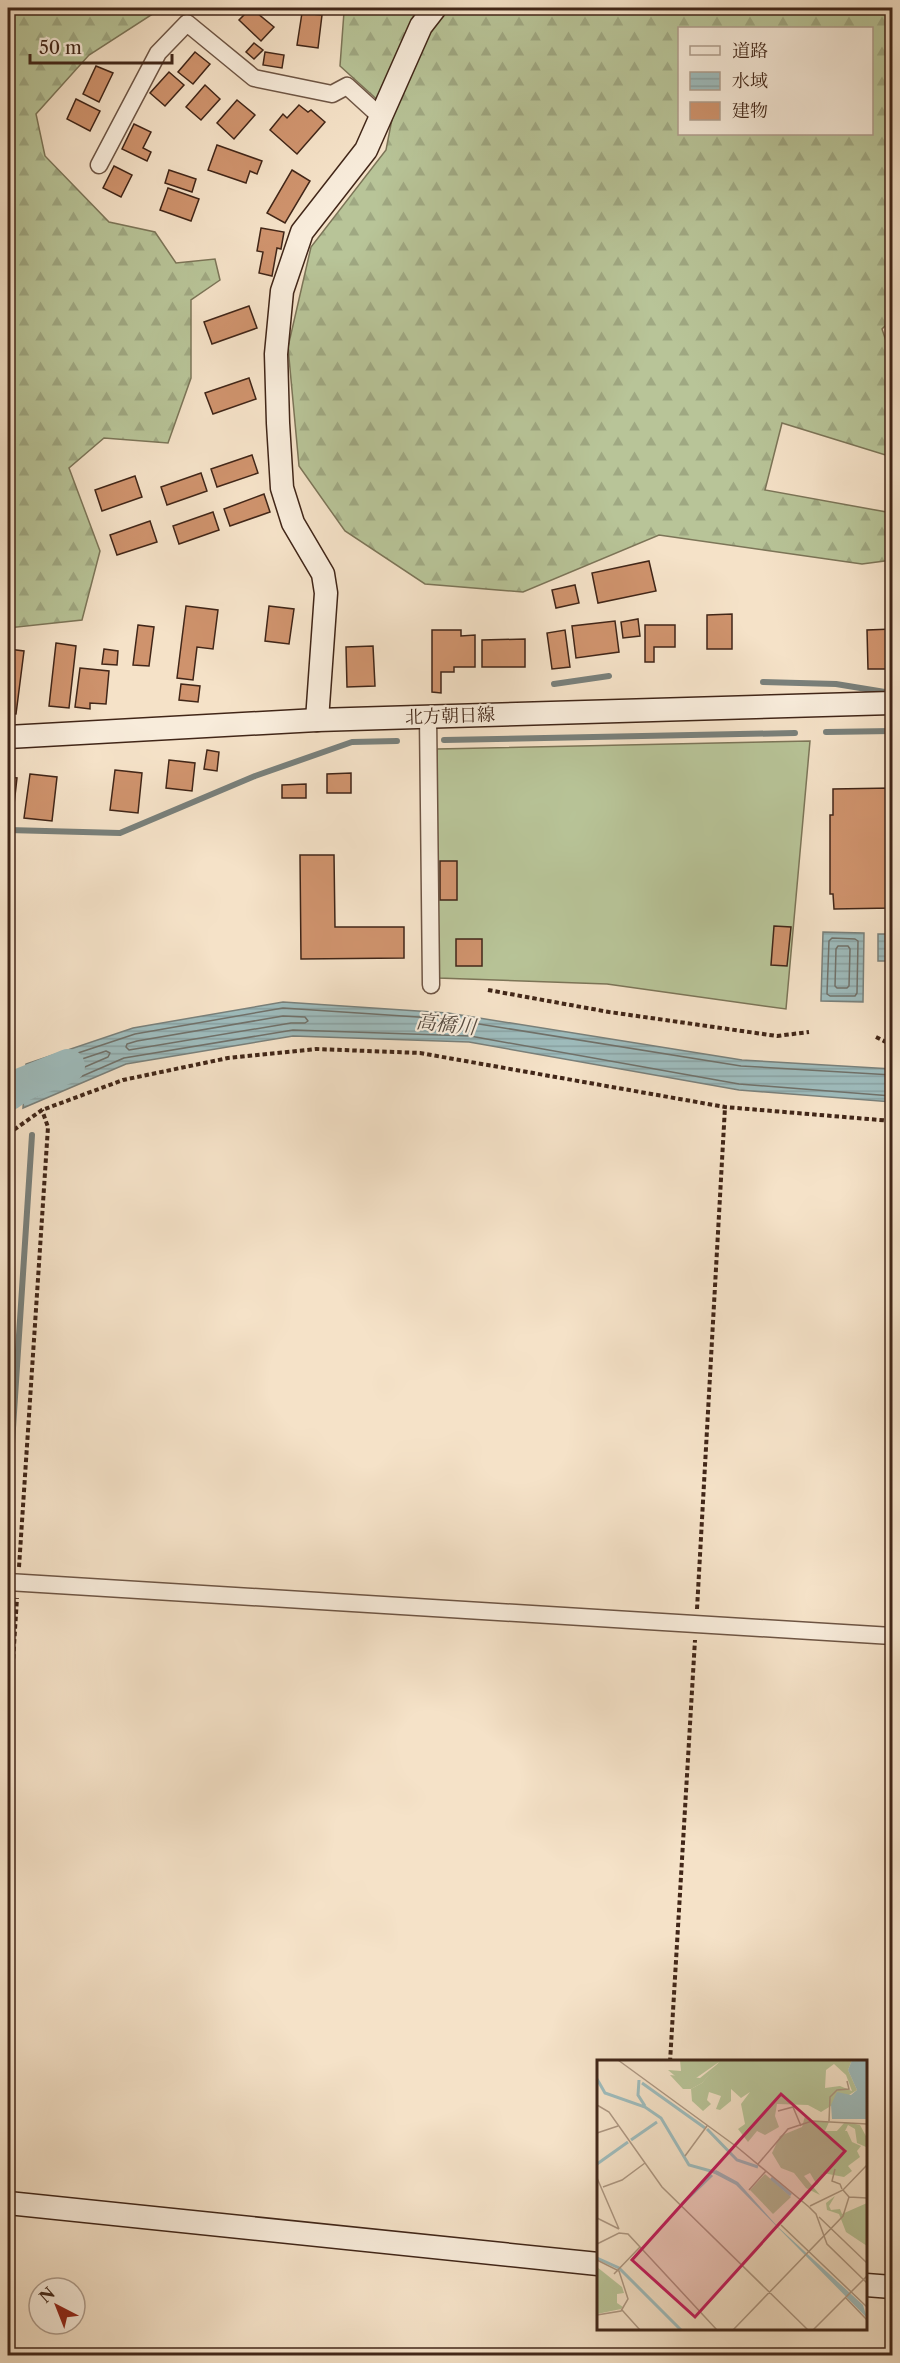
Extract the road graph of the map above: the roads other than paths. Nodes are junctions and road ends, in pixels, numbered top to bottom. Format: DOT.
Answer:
graph roads {
  1 [pos="435,8"];
  2 [pos="381,117"];
  3 [pos="99,165"];
  4 [pos="892,703"];
  5 [pos="428,716"];
  6 [pos="317,720"];
  7 [pos="8,737"];
  8 [pos="431,984"];
  9 [pos="13,1582"];
  10 [pos="892,1636"];
  11 [pos="8,2203"];
  12 [pos="597,2264"];
  13 [pos="867,2285"];
  14 [pos="892,2287"];
  1 -- 2 [label="street"];
  2 -- 3 [label="street"];
  2 -- 6 [label="street"];
  4 -- 5 [label="street, 北方朝日線"];
  5 -- 6 [label="street, 北方朝日線"];
  5 -- 8 [label="street"];
  6 -- 7 [label="street, 北方朝日線"];
  9 -- 10 [label="street"];
  11 -- 12 [label="street"];
  13 -- 14 [label="street"];
}
